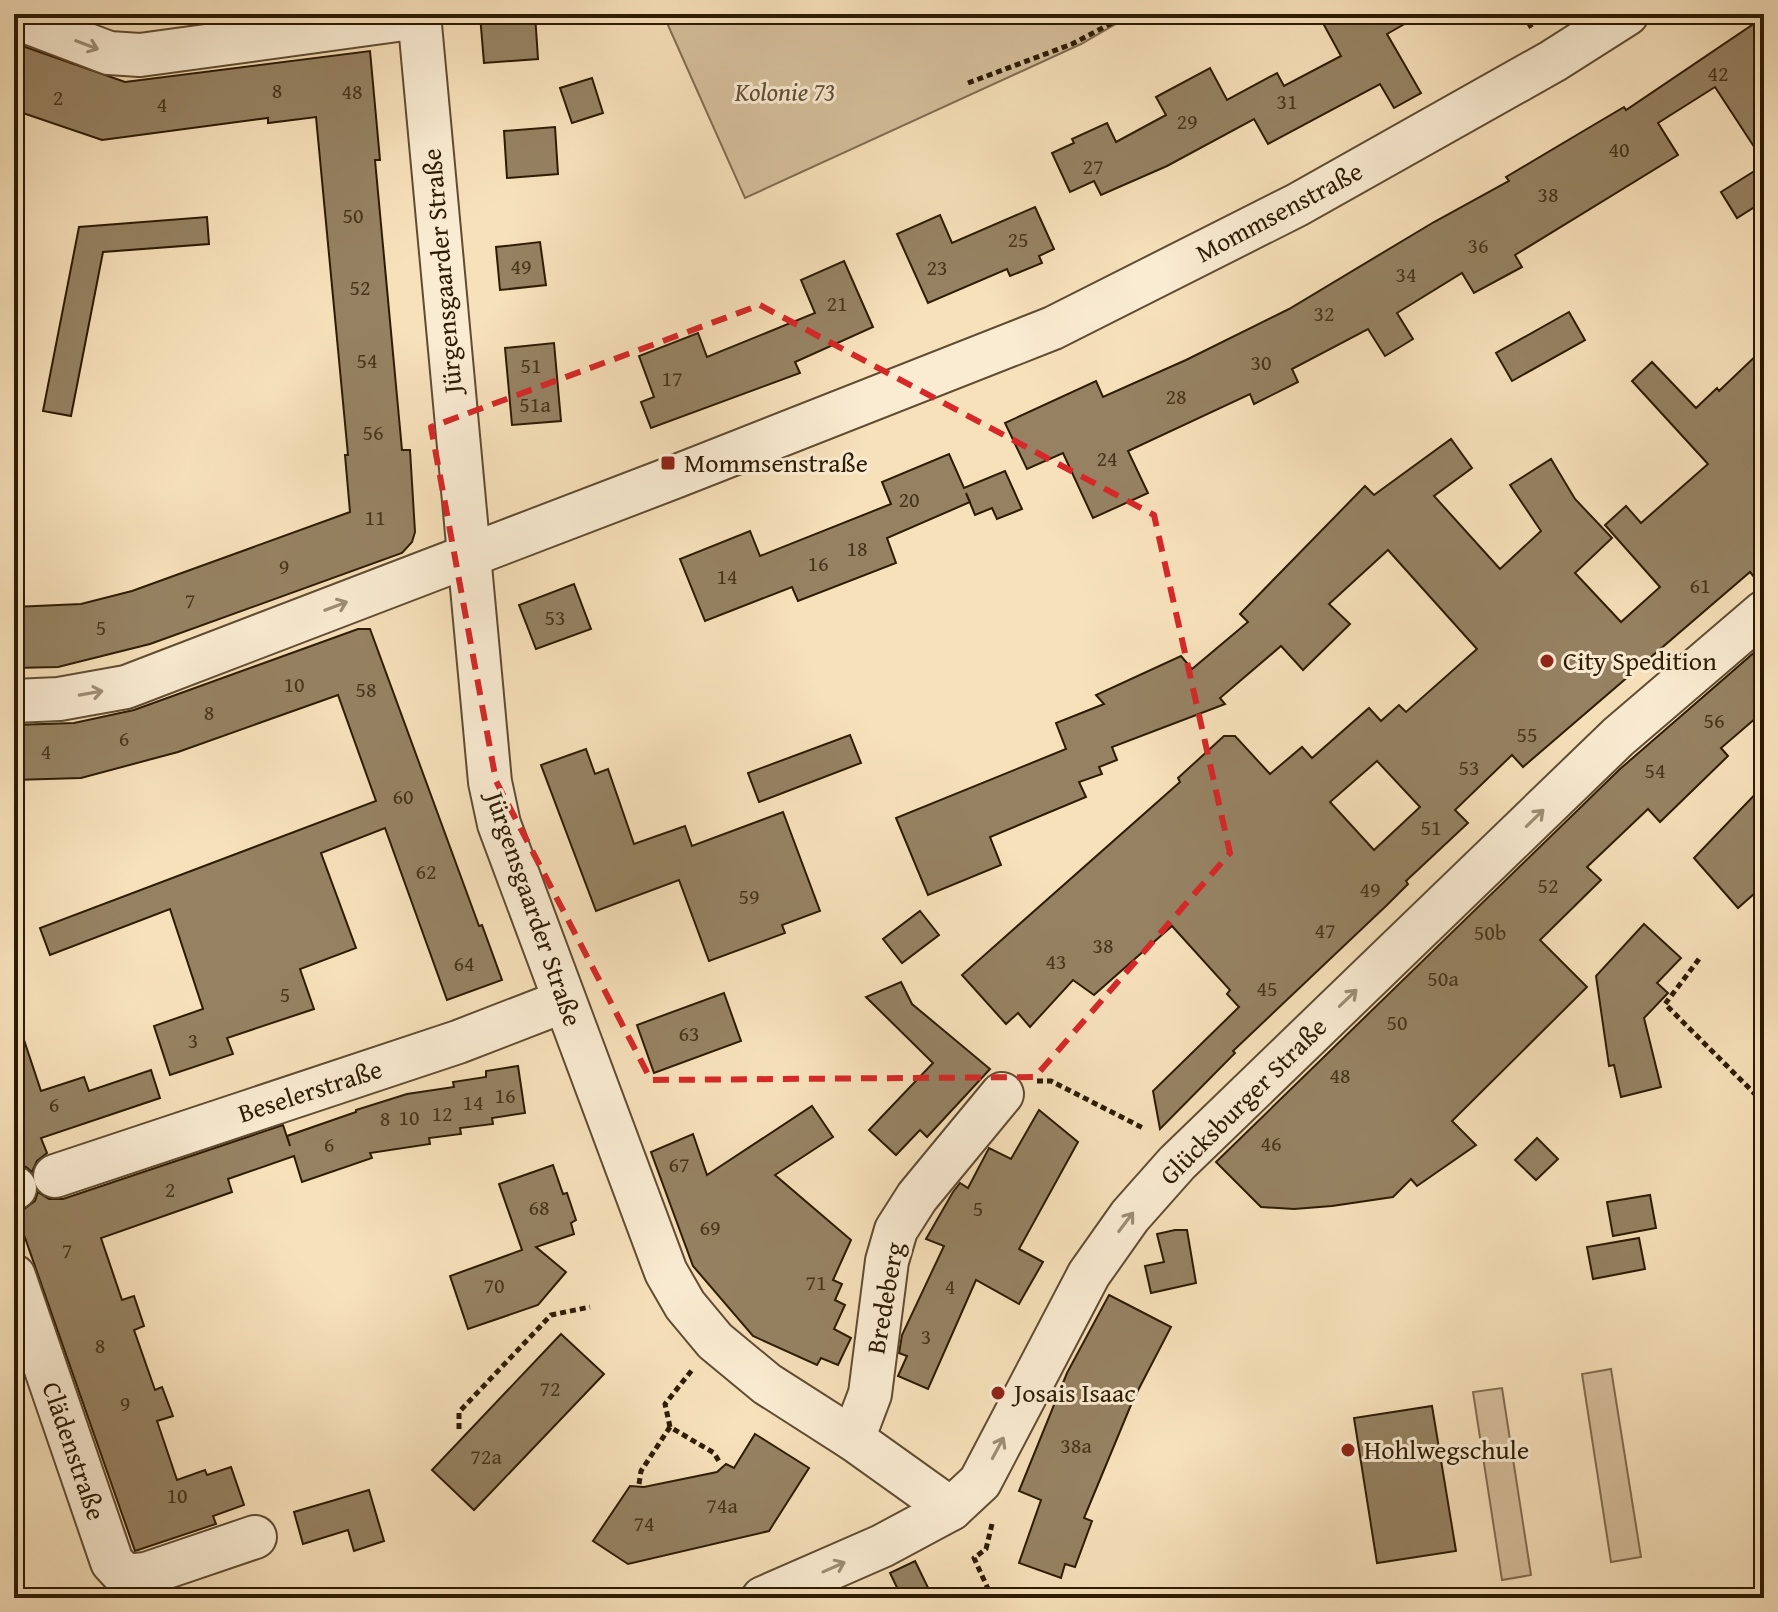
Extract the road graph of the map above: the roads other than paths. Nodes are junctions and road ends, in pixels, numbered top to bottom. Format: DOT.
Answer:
graph roads {
  1 [pos="1627,14"];
  2 [pos="419,16"];
  3 [pos="14,17"];
  4 [pos="468,556"];
  5 [pos="1764,612"];
  6 [pos="14,701"];
  7 [pos="564,1001"];
  8 [pos="1002,1094"];
  9 [pos="55,1176"];
  10 [pos="14,1276"];
  11 [pos="853,1439"];
  12 [pos="966,1496"];
  13 [pos="255,1537"];
  14 [pos="763,1598"];
  1 -- 4 [label="street, Mommsenstraße"];
  3 -- 2 [label="street, one-way"];
  2 -- 4 [label="street, Jürgensgaarder Straße"];
  6 -- 4 [label="street, Mommsenstraße, one-way"];
  4 -- 7 [label="street, Jürgensgaarder Straße"];
  12 -- 5 [label="street, Glücksburger Straße, one-way"];
  7 -- 9 [label="street, Beselerstraße"];
  7 -- 11 [label="street, Jürgensgaarder Straße"];
  8 -- 11 [label="street, Bredeberg"];
  10 -- 13 [label="street, Clädenstraße"];
  11 -- 12 [label="street, Jürgensgaarder Straße"];
  14 -- 12 [label="street, one-way"];
}
